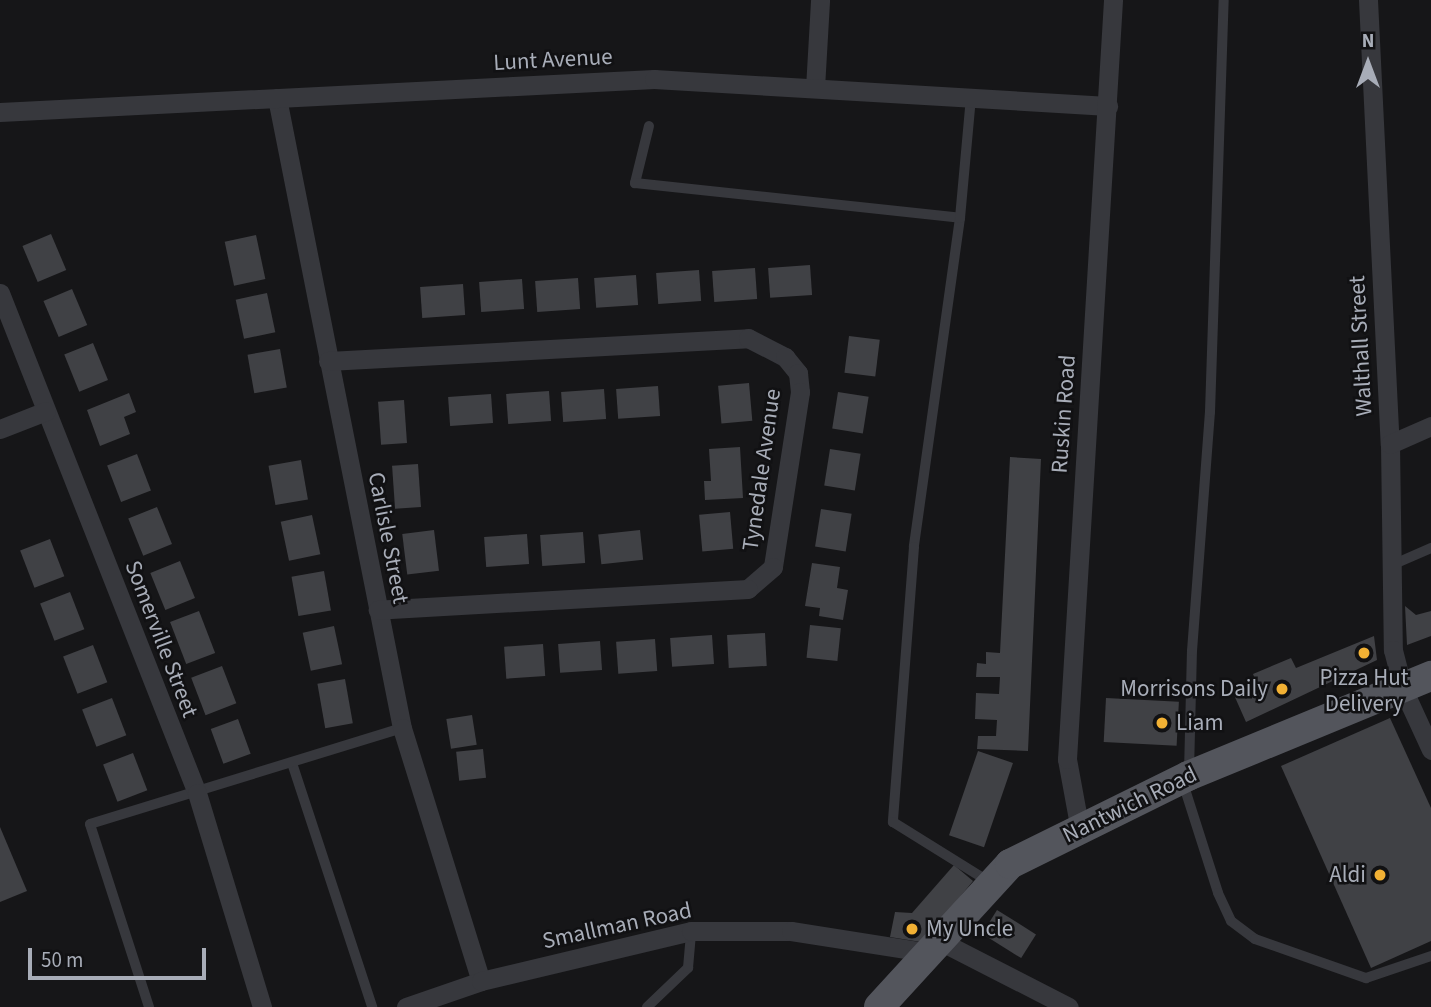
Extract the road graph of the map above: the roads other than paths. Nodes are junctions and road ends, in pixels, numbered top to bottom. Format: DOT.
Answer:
graph roads {
  1 [pos="820,0"];
  2 [pos="1113,0"];
  3 [pos="1224,0"];
  4 [pos="1368,0"];
  5 [pos="815,89"];
  6 [pos="276,98"];
  7 [pos="971,98"];
  8 [pos="1108,106"];
  9 [pos="0,112"];
  10 [pos="649,126"];
  11 [pos="960,218"];
  12 [pos="0,293"];
  13 [pos="328,362"];
  14 [pos="46,411"];
  15 [pos="1431,426"];
  16 [pos="0,429"];
  17 [pos="1390,444"];
  18 [pos="1431,548"];
  19 [pos="1392,565"];
  20 [pos="378,610"];
  21 [pos="1431,676"];
  22 [pos="1403,689"];
  23 [pos="402,728"];
  24 [pos="1431,750"];
  25 [pos="292,763"];
  26 [pos="1185,777"];
  27 [pos="197,793"];
  28 [pos="1080,830"];
  29 [pos="992,884"];
  30 [pos="691,931"];
  31 [pos="931,946"];
  32 [pos="1431,956"];
  33 [pos="481,981"];
  34 [pos="149,1007"];
  35 [pos="262,1007"];
  36 [pos="372,1007"];
  37 [pos="407,1007"];
  38 [pos="647,1007"];
  39 [pos="879,1007"];
  40 [pos="1069,1007"];
  1 -- 5 [label="street"];
  2 -- 8 [label="street, Ruskin Road"];
  3 -- 26 [label="lane"];
  4 -- 17 [label="street, Walthall Street"];
  5 -- 6 [label="street, Lunt Avenue"];
  5 -- 7 [label="street, Lunt Avenue"];
  6 -- 9 [label="street, Lunt Avenue"];
  6 -- 13 [label="street, Carlisle Street"];
  7 -- 8 [label="street, Lunt Avenue"];
  7 -- 11 [label="lane"];
  8 -- 28 [label="street, Ruskin Road"];
  10 -- 11 [label="lane"];
  11 -- 29 [label="lane"];
  12 -- 14 [label="street, Somerville Street"];
  13 -- 20 [label="street, Carlisle Street"];
  13 -- 20 [label="street, Tynedale Avenue"];
  14 -- 16 [label="street"];
  14 -- 27 [label="street, Somerville Street"];
  15 -- 17 [label="street"];
  17 -- 19 [label="street, Walthall Street"];
  18 -- 19 [label="lane"];
  19 -- 22 [label="street, Walthall Street"];
  20 -- 23 [label="street, Carlisle Street"];
  21 -- 22 [label="main road, Nantwich Road"];
  22 -- 24 [label="street, Walthall Street"];
  22 -- 26 [label="main road, Nantwich Road"];
  23 -- 25 [label="lane"];
  23 -- 33 [label="street, Carlisle Street"];
  25 -- 27 [label="lane"];
  25 -- 36 [label="lane"];
  26 -- 28 [label="main road, Nantwich Road"];
  26 -- 32 [label="lane"];
  27 -- 34 [label="lane"];
  27 -- 35 [label="street, Somerville Street"];
  28 -- 29 [label="main road, Nantwich Road"];
  29 -- 31 [label="main road, Nantwich Road"];
  30 -- 31 [label="street, Smallman Road"];
  30 -- 33 [label="street, Smallman Road"];
  30 -- 38 [label="lane"];
  31 -- 39 [label="main road, Nantwich Road"];
  31 -- 40 [label="street, Smallman Road"];
  33 -- 37 [label="street, Smallman Road"];
}
